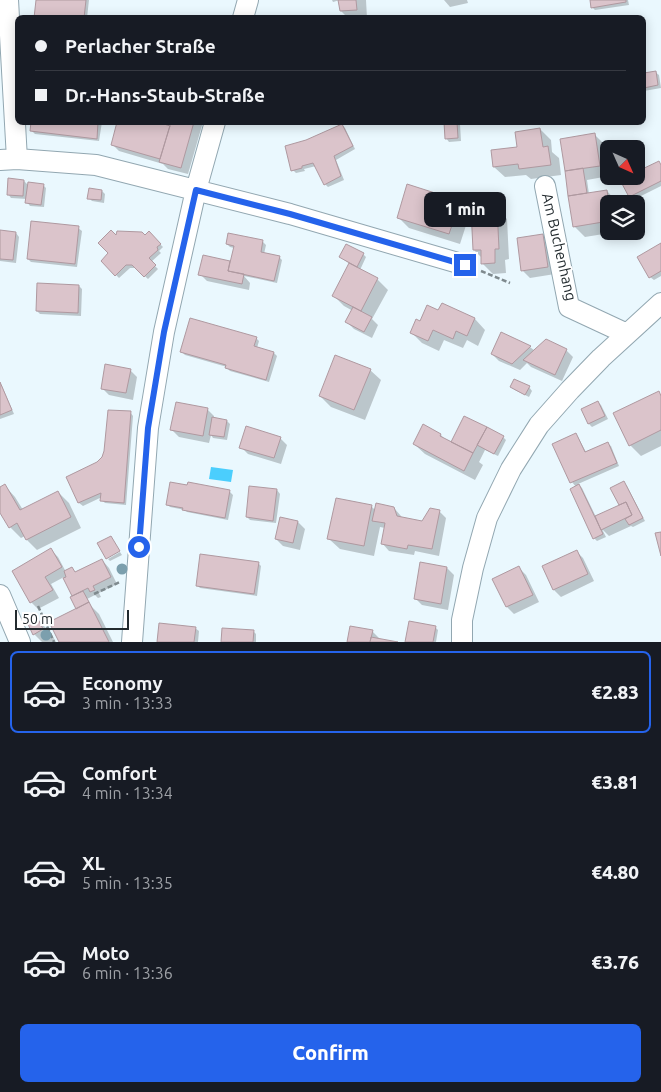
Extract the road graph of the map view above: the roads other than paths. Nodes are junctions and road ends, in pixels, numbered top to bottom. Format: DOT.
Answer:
graph roads {
  1 [pos="8,0"];
  2 [pos="248,0"];
  3 [pos="244,15"];
  4 [pos="213,125"];
  5 [pos="8,159"];
  6 [pos="545,186"];
  7 [pos="196,190"];
  8 [pos="465,265"];
  9 [pos="661,303"];
  10 [pos="627,334"];
  11 [pos="0,596"];
  12 [pos="20,642"];
  13 [pos="132,642"];
  14 [pos="462,642"];
  1 -- 5 [label="street"];
  2 -- 3 [label="street"];
  4 -- 7 [label="street"];
  5 -- 7 [label="street"];
  6 -- 10 [label="street, Am Buchenhang"];
  7 -- 8 [label="street"];
  7 -- 13 [label="street"];
  9 -- 10 [label="street"];
  10 -- 14 [label="street"];
  11 -- 12 [label="street"];
}
